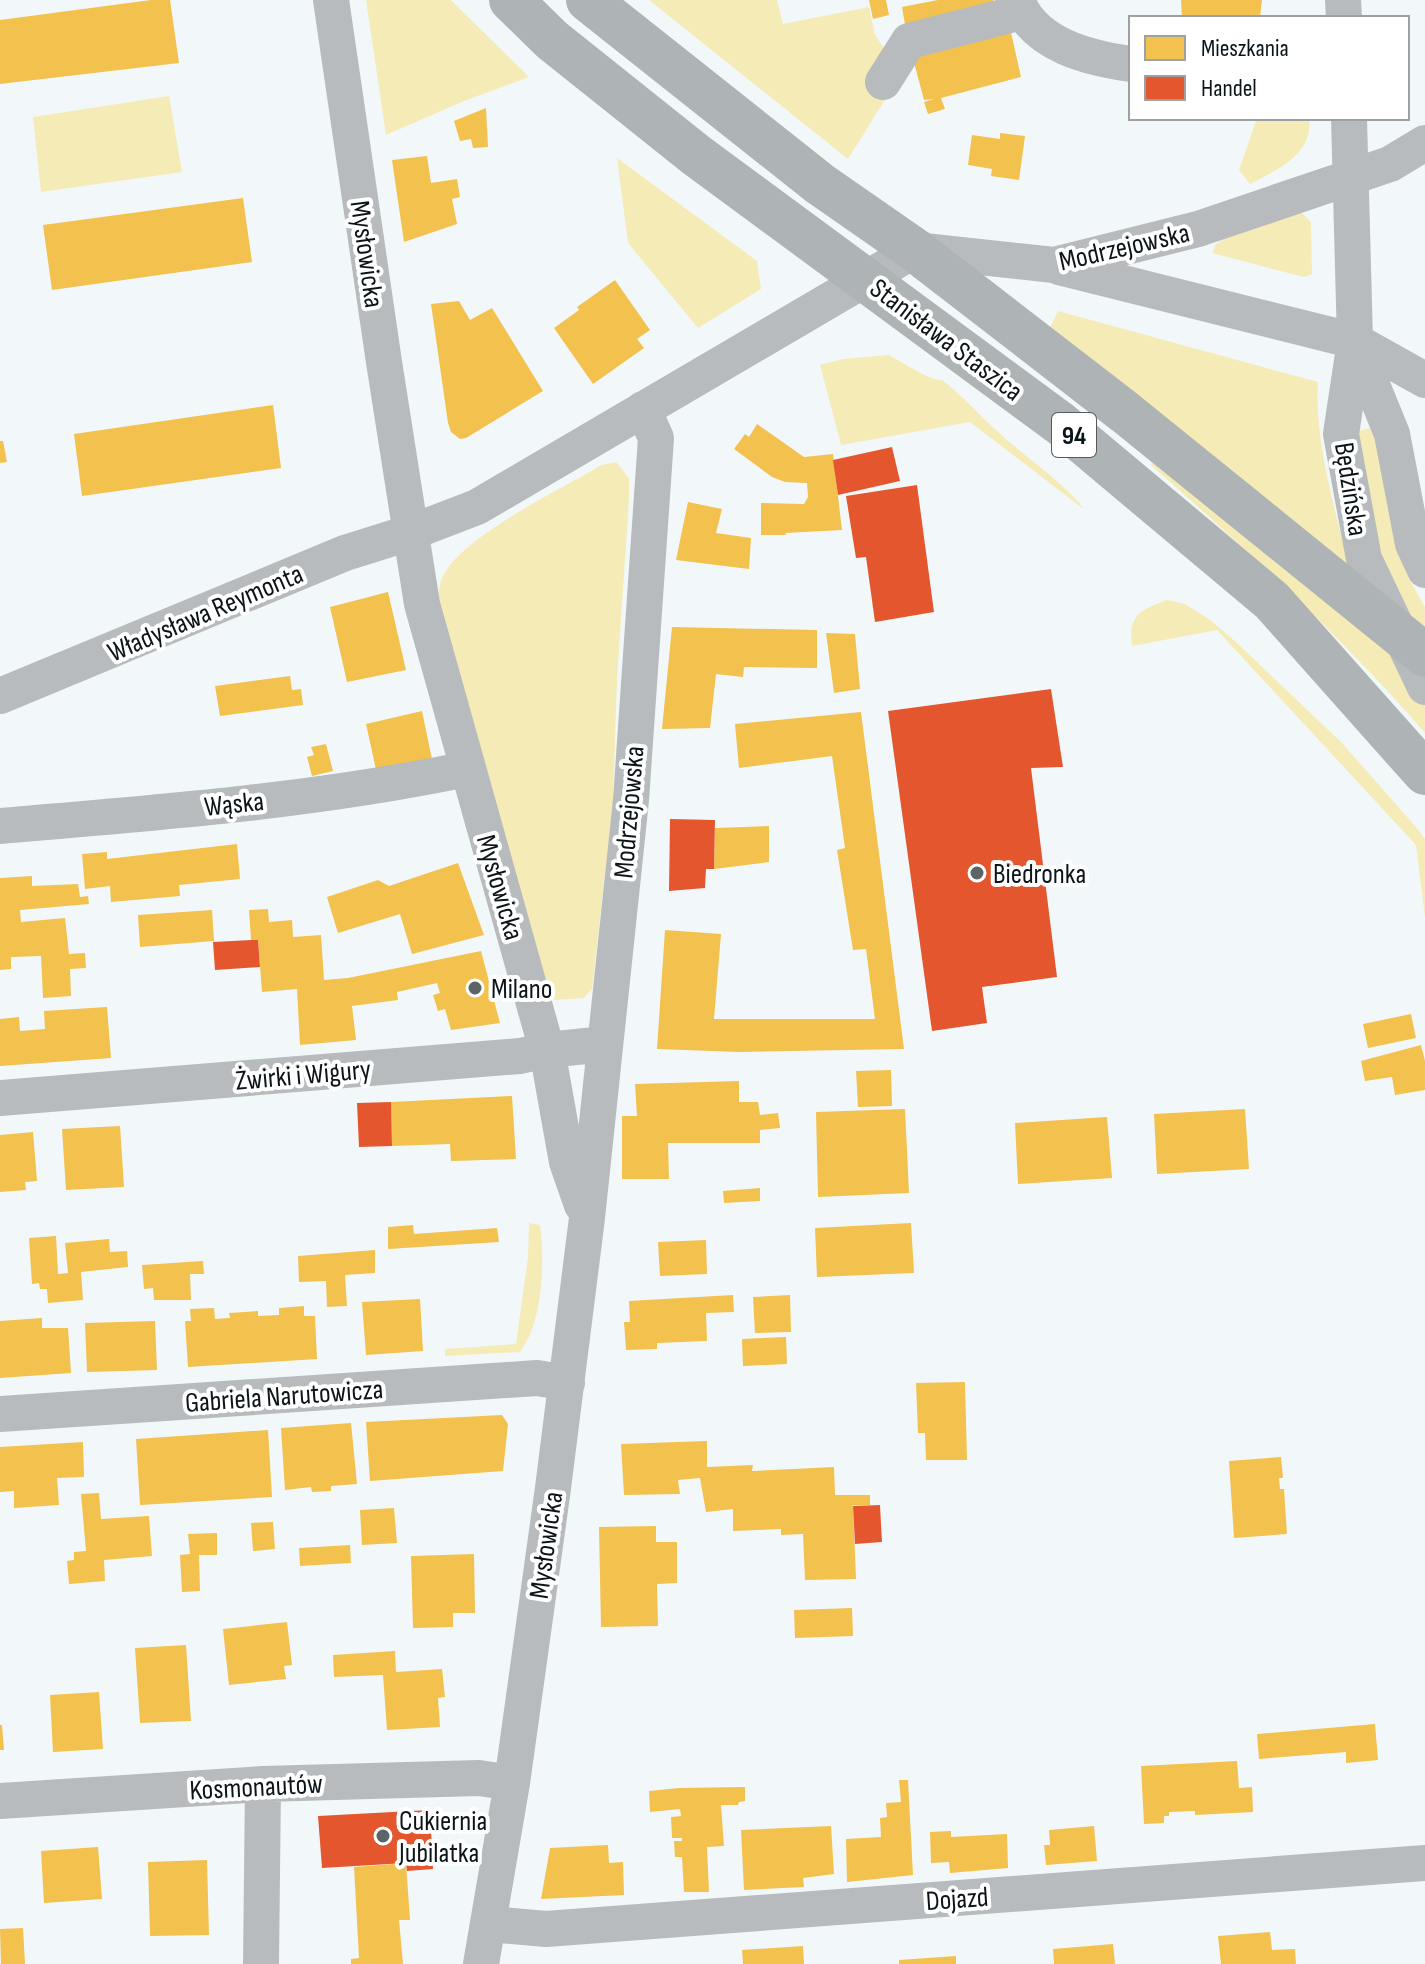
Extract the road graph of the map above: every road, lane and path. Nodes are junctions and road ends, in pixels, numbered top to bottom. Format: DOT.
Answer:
graph roads {
  1 [pos="331,0"];
  2 [pos="511,0"];
  3 [pos="588,0"];
  4 [pos="1020,6"];
  5 [pos="1129,64"];
  6 [pos="883,82"];
  7 [pos="1349,120"];
  8 [pos="1425,143"];
  9 [pos="1351,176"];
  10 [pos="915,250"];
  11 [pos="1054,265"];
  12 [pos="867,279"];
  13 [pos="1355,341"];
  14 [pos="1425,380"];
  15 [pos="643,409"];
  16 [pos="412,532"];
  17 [pos="1425,570"];
  18 [pos="1411,643"];
  19 [pos="1425,687"];
  20 [pos="0,696"];
  21 [pos="467,769"];
  22 [pos="1425,773"];
  23 [pos="0,826"];
  24 [pos="605,1044"];
  25 [pos="547,1050"];
  26 [pos="0,1098"];
  27 [pos="587,1218"];
  28 [pos="567,1383"];
  29 [pos="0,1414"];
  30 [pos="512,1783"];
  31 [pos="263,1784"];
  32 [pos="0,1801"];
  33 [pos="1425,1863"];
  34 [pos="489,1924"];
  35 [pos="261,1964"];
  36 [pos="481,1964"];
  1 -- 16 [label="street, Mysłowicka"];
  2 -- 12 [label="main road, Stanisława Staszica / 94"];
  3 -- 10 [label="main road, Stanisława Staszica / 94"];
  4 -- 5 [label="street"];
  4 -- 6 [label="street"];
  7 -- 9 [label="street, Będzińska"];
  8 -- 9 [label="street, Modrzejowska"];
  9 -- 11 [label="street, Modrzejowska"];
  9 -- 13 [label="street, Będzińska"];
  10 -- 11 [label="street, Modrzejowska"];
  10 -- 12 [label="street"];
  10 -- 18 [label="main road, Stanisława Staszica / 94"];
  11 -- 13 [label="street"];
  12 -- 15 [label="street"];
  12 -- 22 [label="main road, Stanisława Staszica / 94"];
  13 -- 14 [label="street"];
  13 -- 17 [label="street, Będzińska"];
  13 -- 18 [label="street, Będzińska"];
  15 -- 16 [label="street"];
  15 -- 24 [label="street, Modrzejowska"];
  16 -- 20 [label="street, Władysława Reymonta"];
  16 -- 21 [label="street, Mysłowicka"];
  18 -- 19 [label="street, Będzińska"];
  21 -- 23 [label="street, Wąska"];
  21 -- 25 [label="street, Mysłowicka"];
  24 -- 25 [label="street, Żwirki i Wigury"];
  24 -- 27 [label="street, Modrzejowska"];
  25 -- 26 [label="street, Żwirki i Wigury"];
  25 -- 27 [label="street, Mysłowicka"];
  27 -- 28 [label="street, Mysłowicka"];
  28 -- 29 [label="street, Gabriela Narutowicza"];
  28 -- 30 [label="street, Mysłowicka"];
  30 -- 31 [label="street, Kosmonautów"];
  30 -- 34 [label="street, Mysłowicka"];
  31 -- 32 [label="street, Kosmonautów"];
  31 -- 35 [label="street"];
  33 -- 34 [label="street, Dojazd"];
  34 -- 36 [label="street, Mysłowicka"];
}
